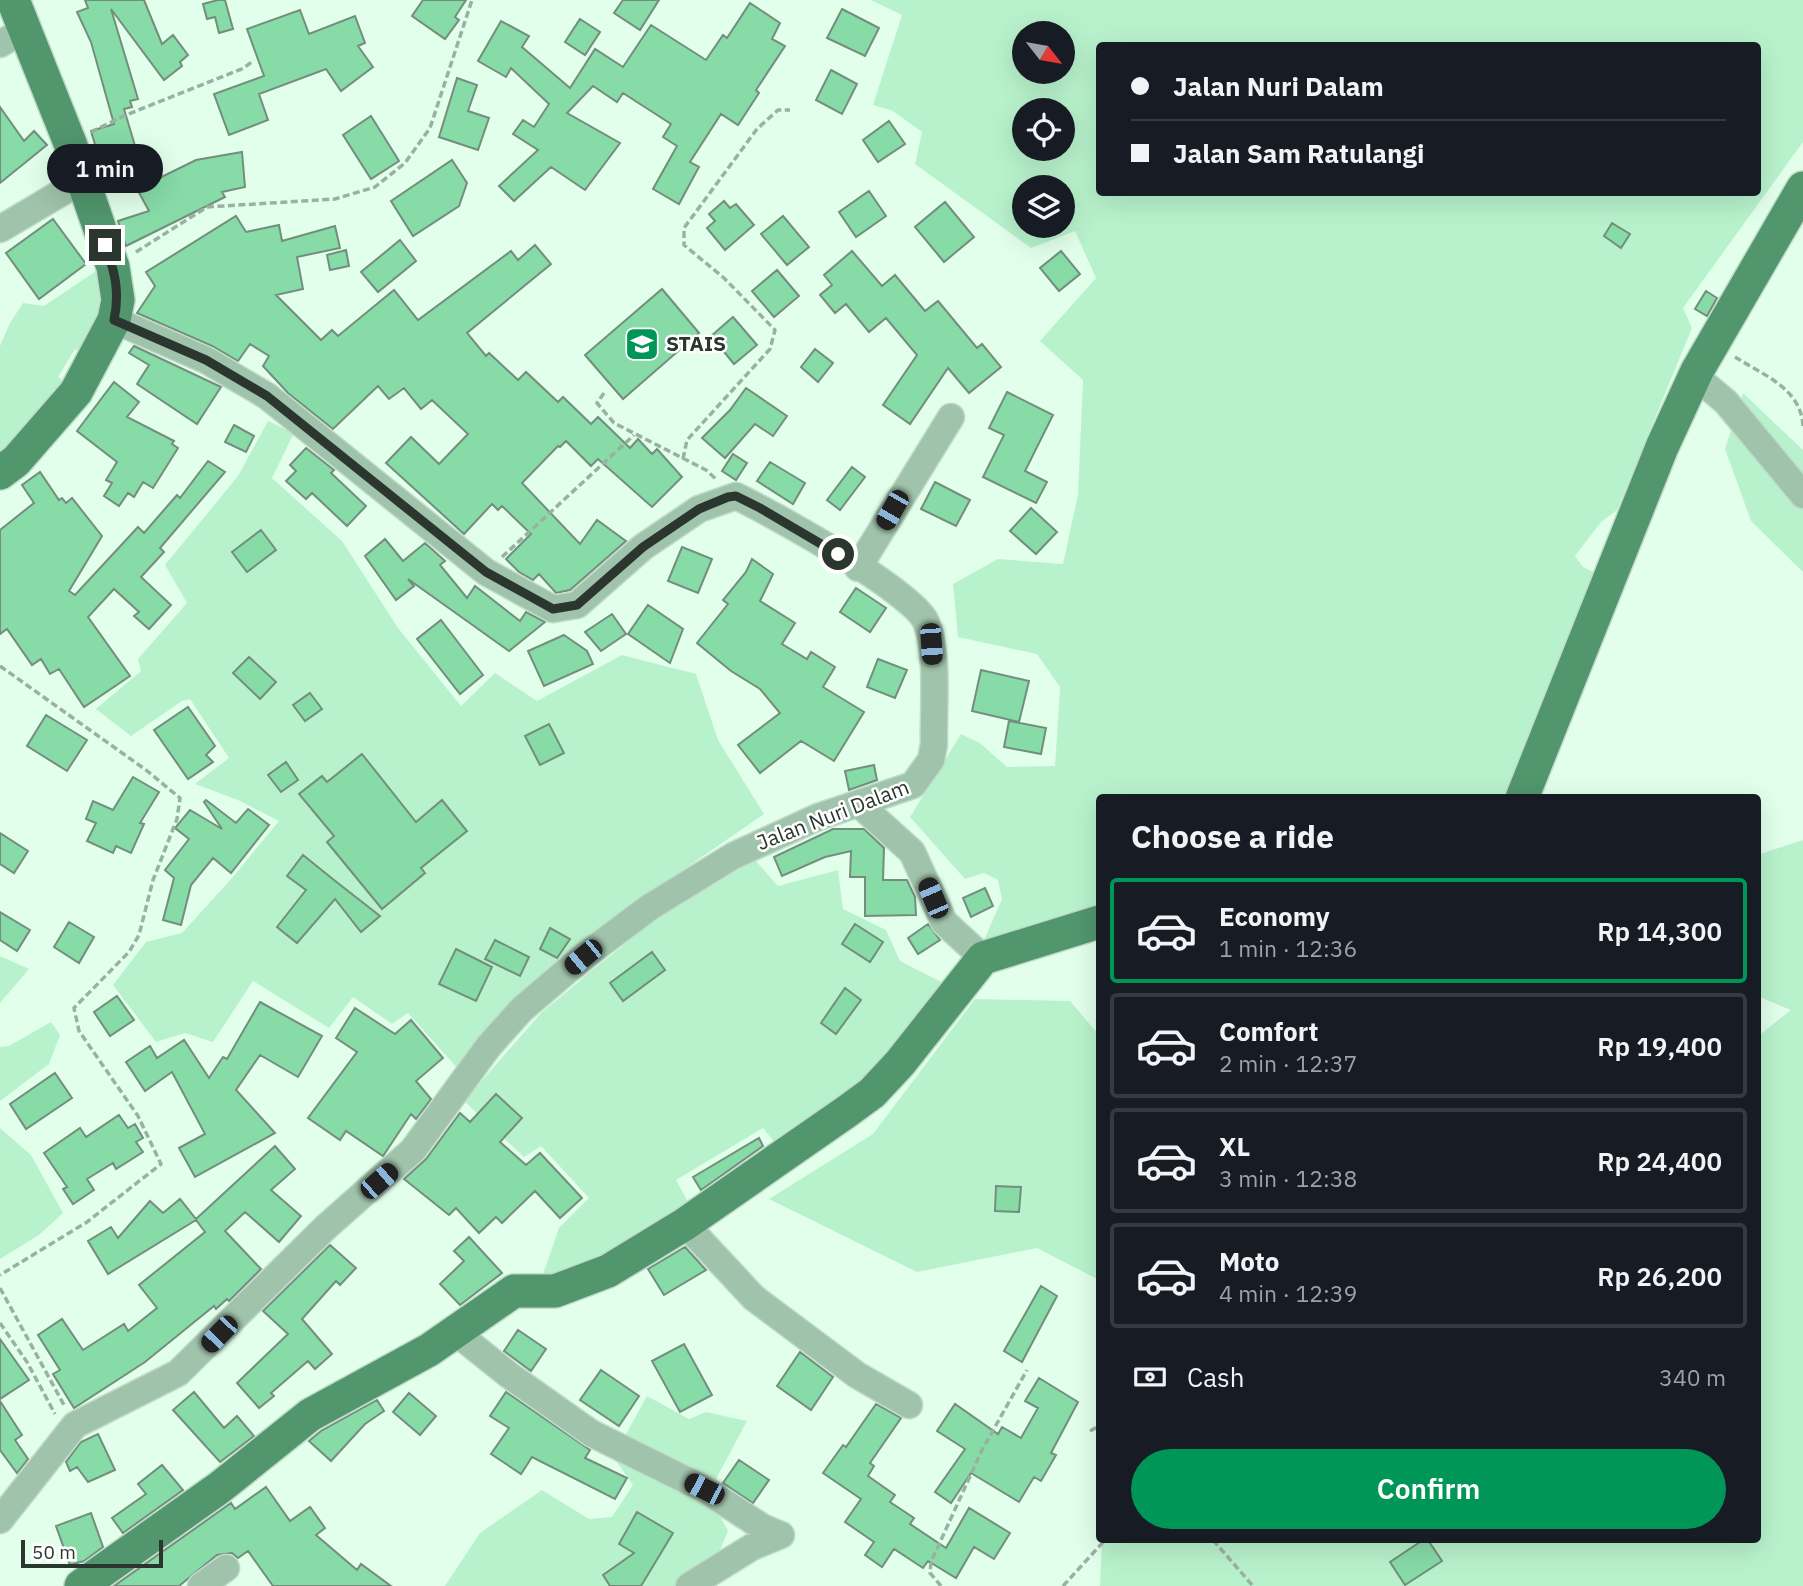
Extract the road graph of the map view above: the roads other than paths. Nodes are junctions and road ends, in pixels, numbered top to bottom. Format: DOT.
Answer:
graph roads {
  1 [pos="13,24"];
  2 [pos="81,181"];
  3 [pos="1803,188"];
  4 [pos="0,229"];
  5 [pos="114,320"];
  6 [pos="1695,376"];
  7 [pos="951,417"];
  8 [pos="0,473"];
  9 [pos="1803,495"];
  10 [pos="859,568"];
  11 [pos="1524,794"];
  12 [pos="859,804"];
  13 [pos="1096,923"];
  14 [pos="983,958"];
  15 [pos="685,1224"];
  16 [pos="454,1331"];
  17 [pos="909,1405"];
  18 [pos="0,1520"];
  19 [pos="226,1567"];
  20 [pos="81,1586"];
  21 [pos="201,1586"];
  22 [pos="689,1586"];
  1 -- 2 [label="main road"];
  2 -- 4 [label="street"];
  2 -- 5 [label="main road"];
  3 -- 6 [label="main road"];
  5 -- 8 [label="main road"];
  5 -- 10 [label="street, Jalan Nuri Dalam"];
  6 -- 9 [label="street"];
  6 -- 11 [label="main road"];
  7 -- 10 [label="street"];
  10 -- 12 [label="street, Jalan Nuri Dalam"];
  12 -- 14 [label="street"];
  12 -- 18 [label="street, Jalan Nuri Dalam"];
  13 -- 14 [label="main road"];
  14 -- 15 [label="main road"];
  15 -- 16 [label="main road"];
  15 -- 17 [label="street"];
  16 -- 20 [label="main road"];
  16 -- 22 [label="street"];
  19 -- 21 [label="street"];
}
